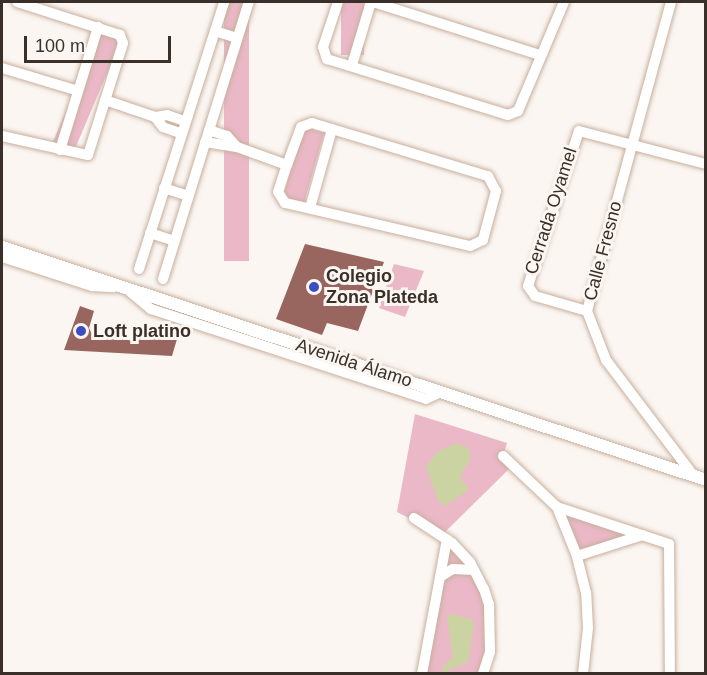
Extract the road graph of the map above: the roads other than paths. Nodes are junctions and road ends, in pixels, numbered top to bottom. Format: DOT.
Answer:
graph roads {
  1 [pos="17,2"];
  2 [pos="224,2"];
  3 [pos="249,2"];
  4 [pos="338,2"];
  5 [pos="372,2"];
  6 [pos="564,2"];
  7 [pos="671,2"];
  8 [pos="98,27"];
  9 [pos="215,31"];
  10 [pos="237,38"];
  11 [pos="540,55"];
  12 [pos="352,65"];
  13 [pos="2,68"];
  14 [pos="78,91"];
  15 [pos="105,100"];
  16 [pos="155,117"];
  17 [pos="184,121"];
  18 [pos="332,129"];
  19 [pos="209,130"];
  20 [pos="180,133"];
  21 [pos="2,136"];
  22 [pos="205,142"];
  23 [pos="631,143"];
  24 [pos="237,147"];
  25 [pos="60,150"];
  26 [pos="705,164"];
  27 [pos="287,165"];
  28 [pos="164,188"];
  29 [pos="188,196"];
  30 [pos="310,208"];
  31 [pos="150,233"];
  32 [pos="175,241"];
  33 [pos="2,247"];
  34 [pos="2,257"];
  35 [pos="139,269"];
  36 [pos="163,279"];
  37 [pos="124,287"];
  38 [pos="587,310"];
  39 [pos="503,456"];
  40 [pos="699,477"];
  41 [pos="557,507"];
  42 [pos="414,518"];
  43 [pos="644,535"];
  44 [pos="447,539"];
  45 [pos="577,556"];
  46 [pos="474,570"];
  47 [pos="440,577"];
  48 [pos="422,674"];
  49 [pos="483,674"];
  50 [pos="583,674"];
  51 [pos="670,674"];
  1 -- 8 [label="street"];
  2 -- 9 [label="street"];
  3 -- 10 [label="street"];
  4 -- 12 [label="street"];
  5 -- 11 [label="street"];
  5 -- 12 [label="street"];
  6 -- 11 [label="street"];
  7 -- 23 [label="street, Calle Fresno"];
  8 -- 14 [label="street"];
  8 -- 15 [label="street"];
  9 -- 10 [label="street"];
  9 -- 17 [label="street"];
  10 -- 19 [label="street"];
  11 -- 12 [label="street"];
  13 -- 14 [label="street"];
  14 -- 25 [label="street"];
  15 -- 16 [label="street"];
  15 -- 25 [label="street"];
  16 -- 17 [label="street"];
  16 -- 20 [label="street"];
  17 -- 20 [label="street"];
  18 -- 27 [label="street"];
  18 -- 30 [label="street"];
  18 -- 30 [label="street"];
  19 -- 22 [label="street"];
  19 -- 24 [label="street"];
  20 -- 28 [label="street"];
  21 -- 25 [label="street"];
  22 -- 24 [label="street"];
  22 -- 29 [label="street"];
  23 -- 26 [label="street"];
  23 -- 38 [label="street, Calle Fresno"];
  23 -- 38 [label="street, Cerrada Oyamel"];
  24 -- 27 [label="street"];
  27 -- 30 [label="street"];
  28 -- 29 [label="street"];
  28 -- 31 [label="street"];
  29 -- 32 [label="street"];
  31 -- 32 [label="street"];
  31 -- 35 [label="street"];
  32 -- 36 [label="street"];
  33 -- 37 [label="street, Avenida Álamo"];
  34 -- 37 [label="street"];
  37 -- 40 [label="street, Avenida Álamo"];
  38 -- 40 [label="street, Calle Fresno"];
  39 -- 41 [label="street"];
  41 -- 43 [label="street"];
  41 -- 45 [label="street"];
  42 -- 44 [label="street"];
  43 -- 45 [label="street"];
  43 -- 51 [label="street"];
  44 -- 46 [label="street"];
  44 -- 47 [label="street"];
  45 -- 50 [label="street"];
  46 -- 47 [label="street"];
  46 -- 49 [label="street"];
  47 -- 48 [label="street"];
}
